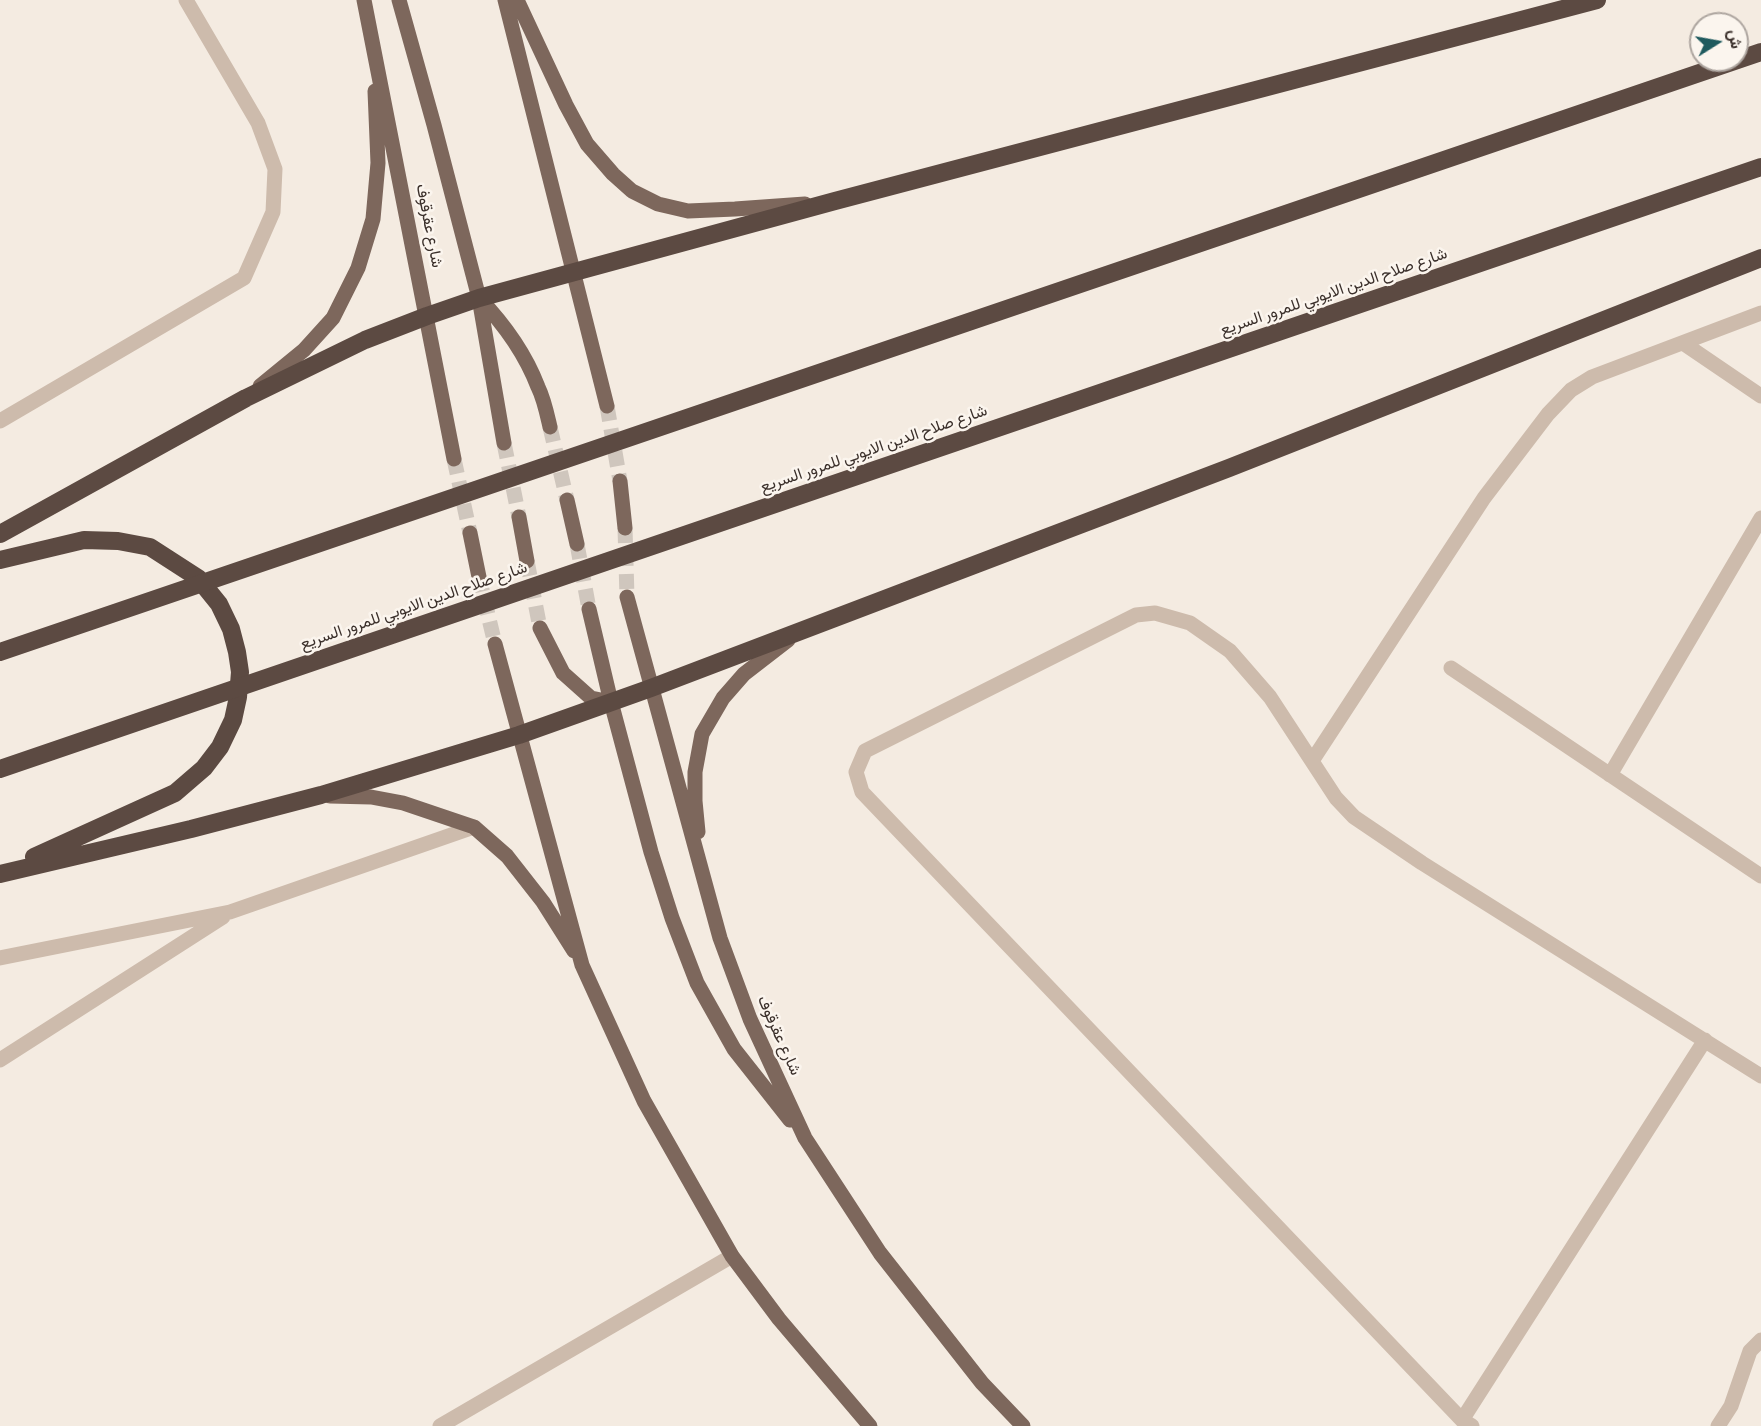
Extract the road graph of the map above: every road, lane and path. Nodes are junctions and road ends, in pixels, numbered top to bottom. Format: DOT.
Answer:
graph roads {
  1 [pos="186,0"];
  2 [pos="364,0"];
  3 [pos="399,0"];
  4 [pos="505,0"];
  5 [pos="518,0"];
  6 [pos="1597,0"];
  7 [pos="373,40"];
  8 [pos="1761,52"];
  9 [pos="1761,167"];
  10 [pos="835,201"];
  11 [pos="1761,258"];
  12 [pos="573,272"];
  13 [pos="479,298"];
  14 [pos="1761,313"];
  15 [pos="427,316"];
  16 [pos="1683,343"];
  17 [pos="1761,396"];
  18 [pos="246,398"];
  19 [pos="607,406"];
  20 [pos="0,421"];
  21 [pos="550,427"];
  22 [pos="504,443"];
  23 [pos="454,459"];
  24 [pos="620,482"];
  25 [pos="567,500"];
  26 [pos="519,517"];
  27 [pos="1761,518"];
  28 [pos="625,528"];
  29 [pos="470,533"];
  30 [pos="0,534"];
  31 [pos="577,544"];
  32 [pos="0,560"];
  33 [pos="527,561"];
  34 [pos="479,577"];
  35 [pos="627,597"];
  36 [pos="589,609"];
  37 [pos="540,628"];
  38 [pos="796,633"];
  39 [pos="495,644"];
  40 [pos="0,652"];
  41 [pos="1450,668"];
  42 [pos="651,688"];
  43 [pos="611,702"];
  44 [pos="519,735"];
  45 [pos="1312,761"];
  46 [pos="0,769"];
  47 [pos="1610,775"];
  48 [pos="321,795"];
  49 [pos="474,827"];
  50 [pos="0,873"];
  51 [pos="1761,876"];
  52 [pos="702,877"];
  53 [pos="230,912"];
  54 [pos="0,957"];
  55 [pos="582,965"];
  56 [pos="1705,1040"];
  57 [pos="0,1060"];
  58 [pos="1761,1076"];
  59 [pos="805,1138"];
  60 [pos="732,1256"];
  61 [pos="1761,1340"];
  62 [pos="1467,1423"];
  63 [pos="440,1426"];
  64 [pos="870,1426"];
  65 [pos="1023,1426"];
  66 [pos="1718,1426"];
  1 -- 20 [label="street"];
  2 -- 7 [label="main road, شارع عقرقوف"];
  3 -- 13 [label="main road"];
  4 -- 12 [label="main road"];
  5 -- 10 [label="main road"];
  6 -- 10 [label="highway"];
  7 -- 15 [label="main road, شارع عقرقوف"];
  7 -- 18 [label="main road"];
  8 -- 40 [label="highway, bridge"];
  9 -- 46 [label="highway, شارع صلاح الدين الايوبي للمرور السريع, bridge"];
  10 -- 12 [label="highway"];
  11 -- 38 [label="highway"];
  12 -- 13 [label="highway"];
  12 -- 19 [label="main road"];
  13 -- 15 [label="highway"];
  13 -- 21 [label="main road"];
  13 -- 22 [label="main road"];
  14 -- 16 [label="street"];
  15 -- 18 [label="highway"];
  15 -- 23 [label="main road, شارع عقرقوف"];
  16 -- 17 [label="street"];
  16 -- 45 [label="street"];
  18 -- 30 [label="highway"];
  24 -- 28 [label="main road"];
  25 -- 31 [label="main road"];
  26 -- 33 [label="main road"];
  27 -- 47 [label="street"];
  29 -- 34 [label="main road"];
  32 -- 50 [label="highway"];
  35 -- 42 [label="main road, شارع عقرقوف"];
  36 -- 43 [label="main road"];
  37 -- 43 [label="main road"];
  38 -- 42 [label="highway"];
  38 -- 52 [label="main road"];
  39 -- 44 [label="main road"];
  41 -- 47 [label="street"];
  42 -- 43 [label="highway"];
  42 -- 52 [label="main road, شارع عقرقوف"];
  43 -- 44 [label="highway"];
  43 -- 59 [label="main road"];
  44 -- 48 [label="highway"];
  44 -- 55 [label="main road"];
  45 -- 56 [label="street"];
  45 -- 62 [label="street"];
  47 -- 51 [label="street"];
  48 -- 49 [label="main road"];
  48 -- 50 [label="highway"];
  49 -- 53 [label="street"];
  49 -- 55 [label="main road"];
  52 -- 59 [label="main road, شارع عقرقوف"];
  53 -- 54 [label="street"];
  53 -- 57 [label="street"];
  55 -- 60 [label="main road"];
  56 -- 58 [label="street"];
  56 -- 62 [label="street"];
  59 -- 65 [label="main road, شارع عقرقوف"];
  60 -- 63 [label="street"];
  60 -- 64 [label="main road"];
  61 -- 66 [label="street"];
}
